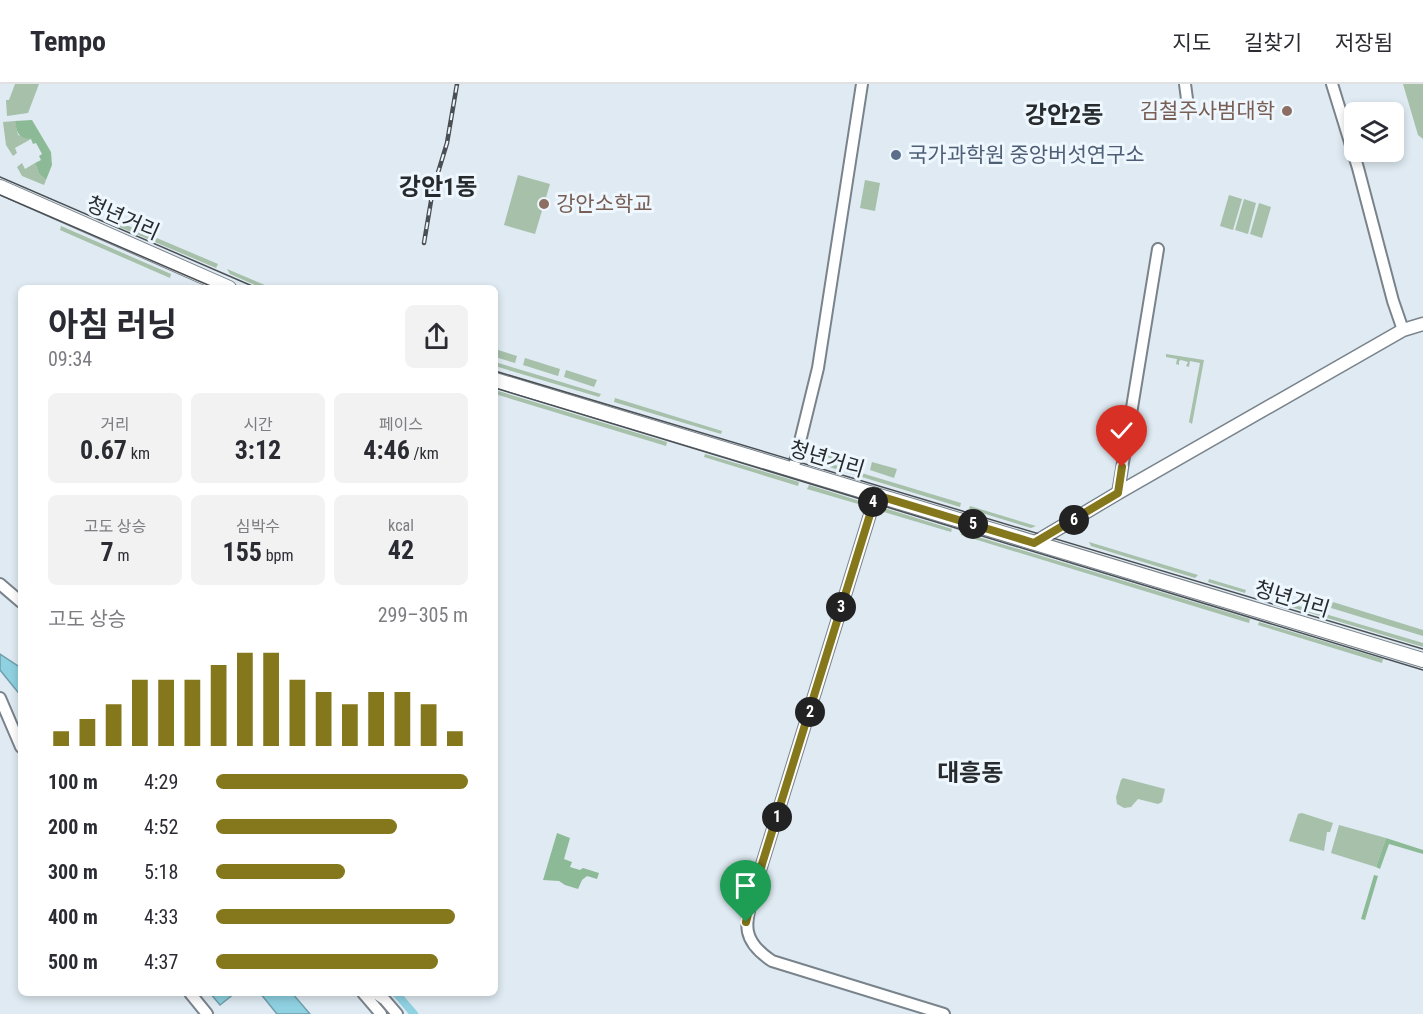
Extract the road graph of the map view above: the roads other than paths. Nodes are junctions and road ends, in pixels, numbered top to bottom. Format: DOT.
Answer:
graph roads {
  1 [pos="862,84"];
  2 [pos="1185,84"];
  3 [pos="1332,84"];
  4 [pos="1187,99"];
  5 [pos="0,187"];
  6 [pos="1158,249"];
  7 [pos="222,285"];
  8 [pos="1423,324"];
  9 [pos="1403,330"];
  10 [pos="498,381"];
  11 [pos="793,470"];
  12 [pos="1118,493"];
  13 [pos="876,495"];
  14 [pos="1034,543"];
  15 [pos="0,585"];
  16 [pos="18,600"];
  17 [pos="1423,660"];
  18 [pos="0,698"];
  19 [pos="18,740"];
  20 [pos="192,996"];
  21 [pos="366,996"];
  22 [pos="379,996"];
  23 [pos="207,1014"];
  24 [pos="381,1014"];
  25 [pos="397,1014"];
  26 [pos="944,1014"];
  1 -- 11 [label="street"];
  2 -- 4 [label="street"];
  3 -- 9 [label="street"];
  5 -- 7 [label="main road, 청년거리"];
  6 -- 12 [label="street"];
  8 -- 9 [label="main road"];
  9 -- 12 [label="main road"];
  10 -- 11 [label="main road, 청년거리"];
  11 -- 13 [label="main road, 청년거리"];
  12 -- 14 [label="main road"];
  13 -- 14 [label="main road, 청년거리"];
  13 -- 26 [label="street"];
  14 -- 17 [label="main road, 청년거리"];
  15 -- 16 [label="street"];
  18 -- 19 [label="street"];
  20 -- 23 [label="street"];
  21 -- 24 [label="street"];
  22 -- 25 [label="street"];
}
